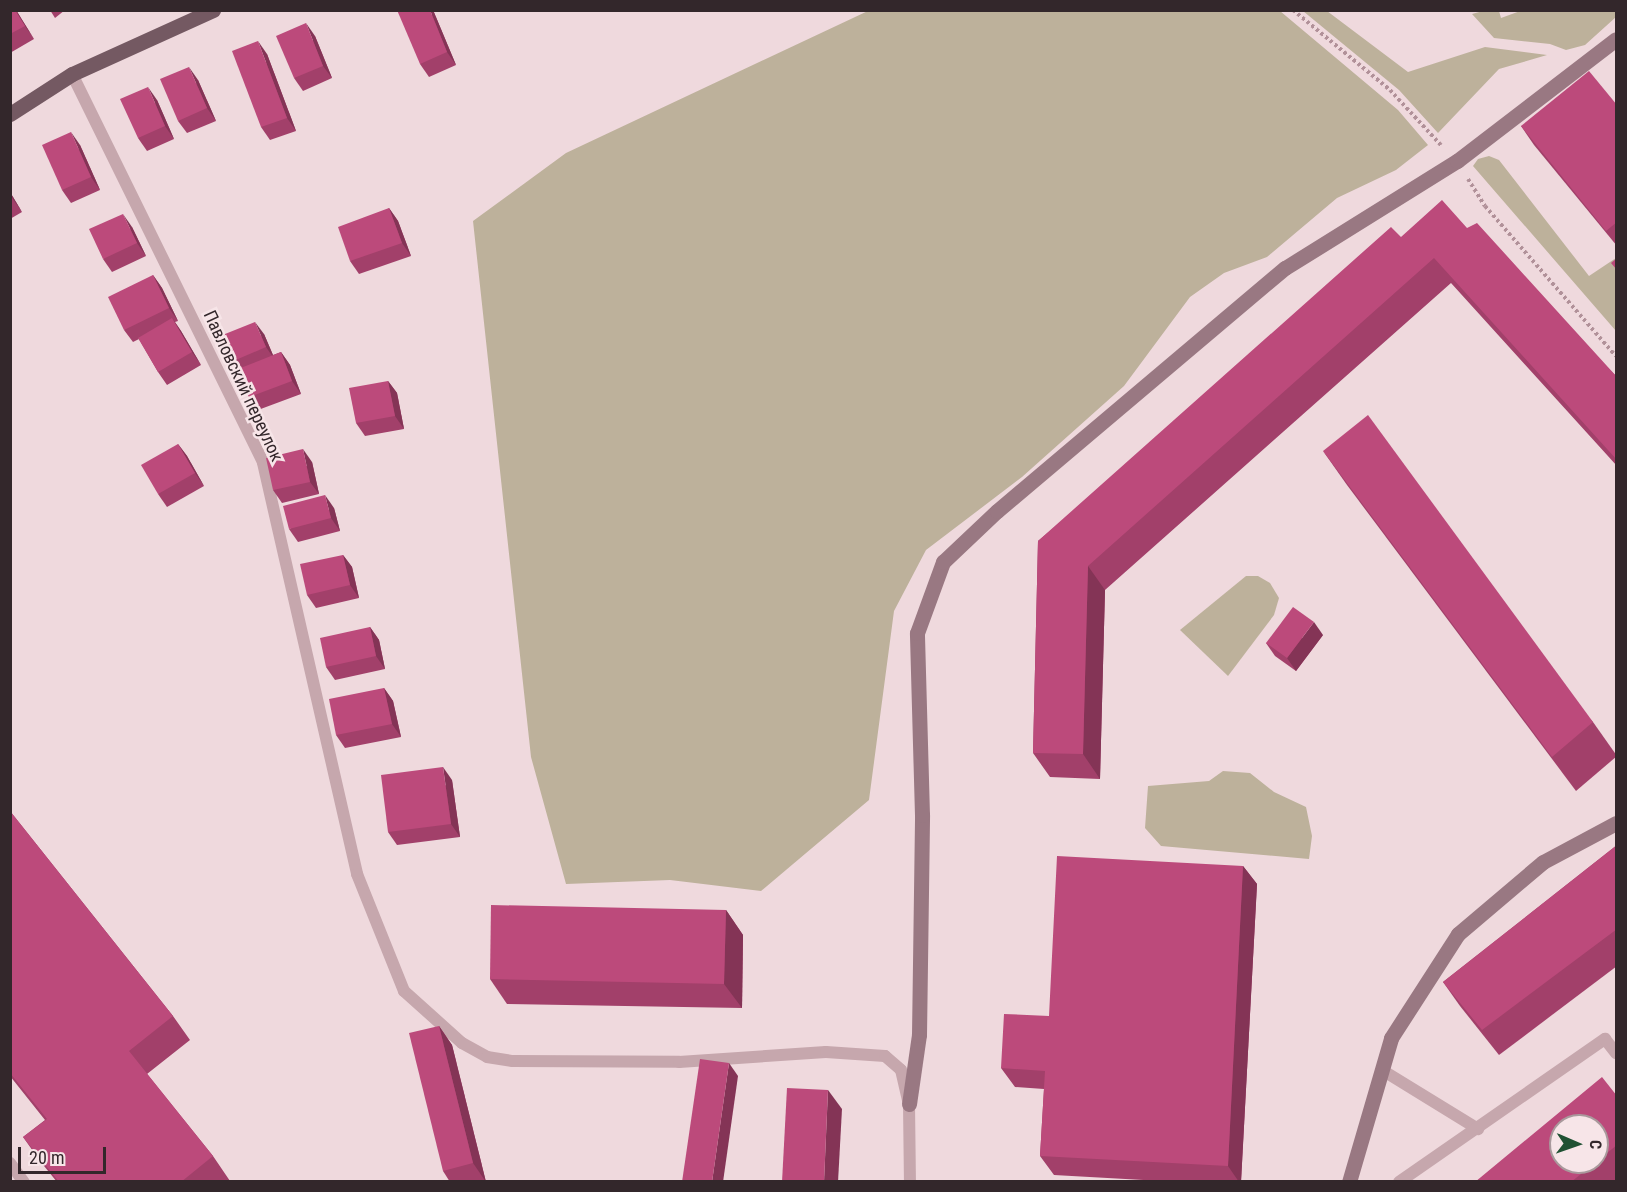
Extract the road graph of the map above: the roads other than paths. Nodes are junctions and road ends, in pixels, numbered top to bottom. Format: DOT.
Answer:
graph roads {
  1 [pos="213,10"];
  2 [pos="1617,39"];
  3 [pos="72,74"];
  4 [pos="10,114"];
  5 [pos="1617,823"];
  6 [pos="1617,1053"];
  7 [pos="1382,1070"];
  8 [pos="909,1104"];
  9 [pos="1478,1129"];
  10 [pos="10,1163"];
  11 [pos="24,1182"];
  12 [pos="910,1182"];
  13 [pos="1349,1182"];
  14 [pos="1399,1182"];
  1 -- 3 [label="main road"];
  2 -- 8 [label="street"];
  3 -- 4 [label="main road"];
  3 -- 8 [label="lane, Павловский переулок"];
  5 -- 7 [label="street"];
  6 -- 9 [label="lane"];
  7 -- 9 [label="lane"];
  7 -- 13 [label="street"];
  8 -- 12 [label="lane, Павловский переулок"];
  9 -- 14 [label="lane"];
  10 -- 11 [label="lane"];
}
